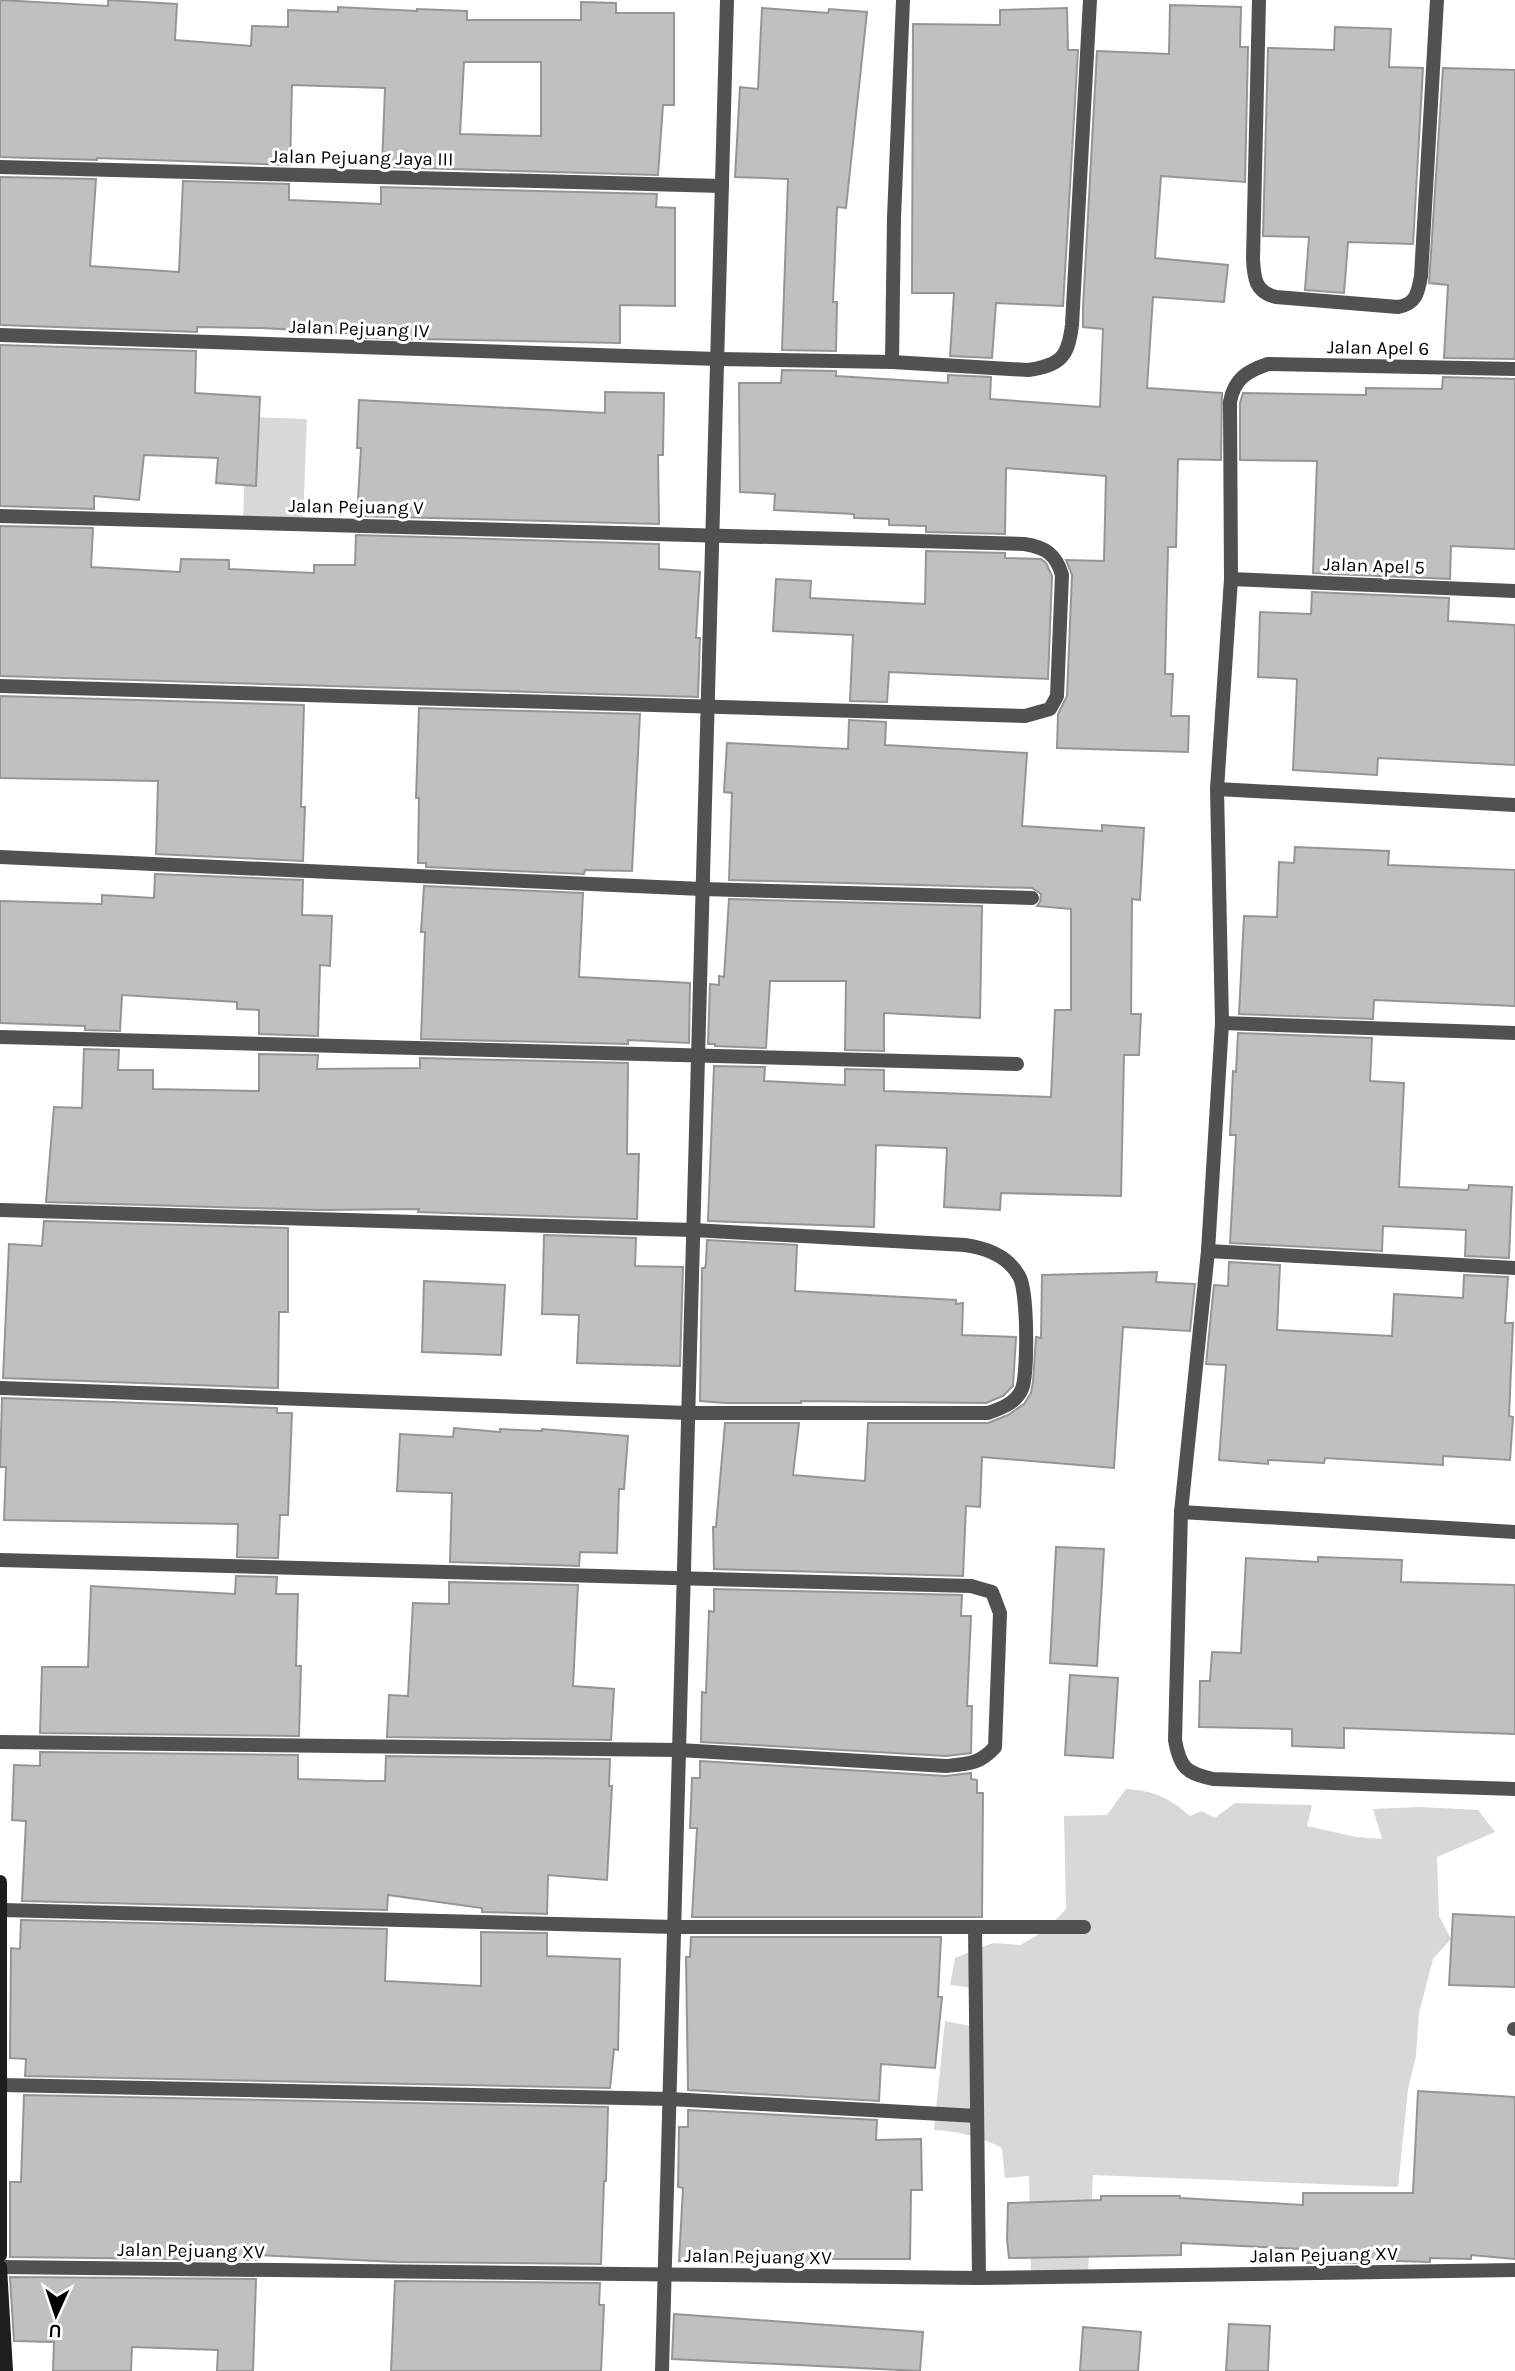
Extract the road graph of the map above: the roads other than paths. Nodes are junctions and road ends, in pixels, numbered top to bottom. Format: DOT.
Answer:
graph roads {
  1 [pos="727,0"];
  2 [pos="903,0"];
  3 [pos="1090,0"];
  4 [pos="1259,0"];
  5 [pos="1437,0"];
  6 [pos="0,167"];
  7 [pos="722,186"];
  8 [pos="0,335"];
  9 [pos="717,359"];
  10 [pos="892,362"];
  11 [pos="1515,369"];
  12 [pos="0,516"];
  13 [pos="712,534"];
  14 [pos="1231,579"];
  15 [pos="1515,591"];
  16 [pos="0,686"];
  17 [pos="707,708"];
  18 [pos="1217,789"];
  19 [pos="1515,805"];
  20 [pos="0,856"];
  21 [pos="702,889"];
  22 [pos="1032,898"];
  23 [pos="1222,1023"];
  24 [pos="1515,1034"];
  25 [pos="0,1037"];
  26 [pos="698,1056"];
  27 [pos="1017,1064"];
  28 [pos="0,1210"];
  29 [pos="693,1230"];
  30 [pos="1208,1251"];
  31 [pos="1515,1268"];
  32 [pos="0,1388"];
  33 [pos="688,1413"];
  34 [pos="1181,1512"];
  35 [pos="1515,1532"];
  36 [pos="0,1560"];
  37 [pos="684,1578"];
  38 [pos="0,1742"];
  39 [pos="679,1750"];
  40 [pos="1515,1789"];
  41 [pos="0,1882"];
  42 [pos="2,1910"];
  43 [pos="675,1927"];
  44 [pos="975,1927"];
  45 [pos="1084,1927"];
  46 [pos="1,2085"];
  47 [pos="670,2099"];
  48 [pos="977,2116"];
  49 [pos="0,2255"];
  50 [pos="0,2267"];
  51 [pos="1515,2270"];
  52 [pos="664,2274"];
  53 [pos="979,2278"];
  54 [pos="6,2371"];
  55 [pos="662,2371"];
  1 -- 7 [label="street"];
  2 -- 10 [label="street"];
  3 -- 10 [label="street, Jalan Pejuang IV"];
  4 -- 5 [label="street"];
  6 -- 7 [label="street, Jalan Pejuang Jaya III"];
  7 -- 9 [label="street"];
  8 -- 9 [label="street, Jalan Pejuang IV"];
  9 -- 10 [label="street, Jalan Pejuang IV"];
  9 -- 13 [label="street"];
  11 -- 14 [label="street, Jalan Apel 6"];
  12 -- 13 [label="street, Jalan Pejuang V"];
  13 -- 17 [label="street"];
  13 -- 17 [label="street, Jalan Pejuang V"];
  14 -- 15 [label="street, Jalan Apel 5"];
  14 -- 18 [label="street"];
  16 -- 17 [label="street, Jalan Pejuang V"];
  17 -- 21 [label="street"];
  18 -- 19 [label="street"];
  18 -- 23 [label="street"];
  20 -- 21 [label="street"];
  21 -- 22 [label="street"];
  21 -- 26 [label="street"];
  23 -- 24 [label="street"];
  23 -- 30 [label="street"];
  25 -- 26 [label="street"];
  26 -- 27 [label="street"];
  26 -- 29 [label="street"];
  28 -- 29 [label="street"];
  29 -- 33 [label="street"];
  29 -- 33 [label="street"];
  30 -- 31 [label="street"];
  30 -- 34 [label="street"];
  32 -- 33 [label="street"];
  33 -- 37 [label="street"];
  34 -- 35 [label="street"];
  34 -- 40 [label="street"];
  36 -- 37 [label="street"];
  37 -- 39 [label="street"];
  37 -- 39 [label="street"];
  38 -- 39 [label="street"];
  39 -- 43 [label="street"];
  41 -- 42 [label="street"];
  42 -- 43 [label="street"];
  42 -- 46 [label="street"];
  43 -- 44 [label="street"];
  43 -- 47 [label="street"];
  44 -- 45 [label="street"];
  44 -- 48 [label="street"];
  46 -- 47 [label="street"];
  46 -- 49 [label="street"];
  47 -- 48 [label="street"];
  47 -- 52 [label="street"];
  48 -- 53 [label="street"];
  50 -- 52 [label="street, Jalan Pejuang XV"];
  50 -- 54 [label="street"];
  51 -- 53 [label="street, Jalan Pejuang XV"];
  52 -- 53 [label="street, Jalan Pejuang XV"];
  52 -- 55 [label="street"];
}
